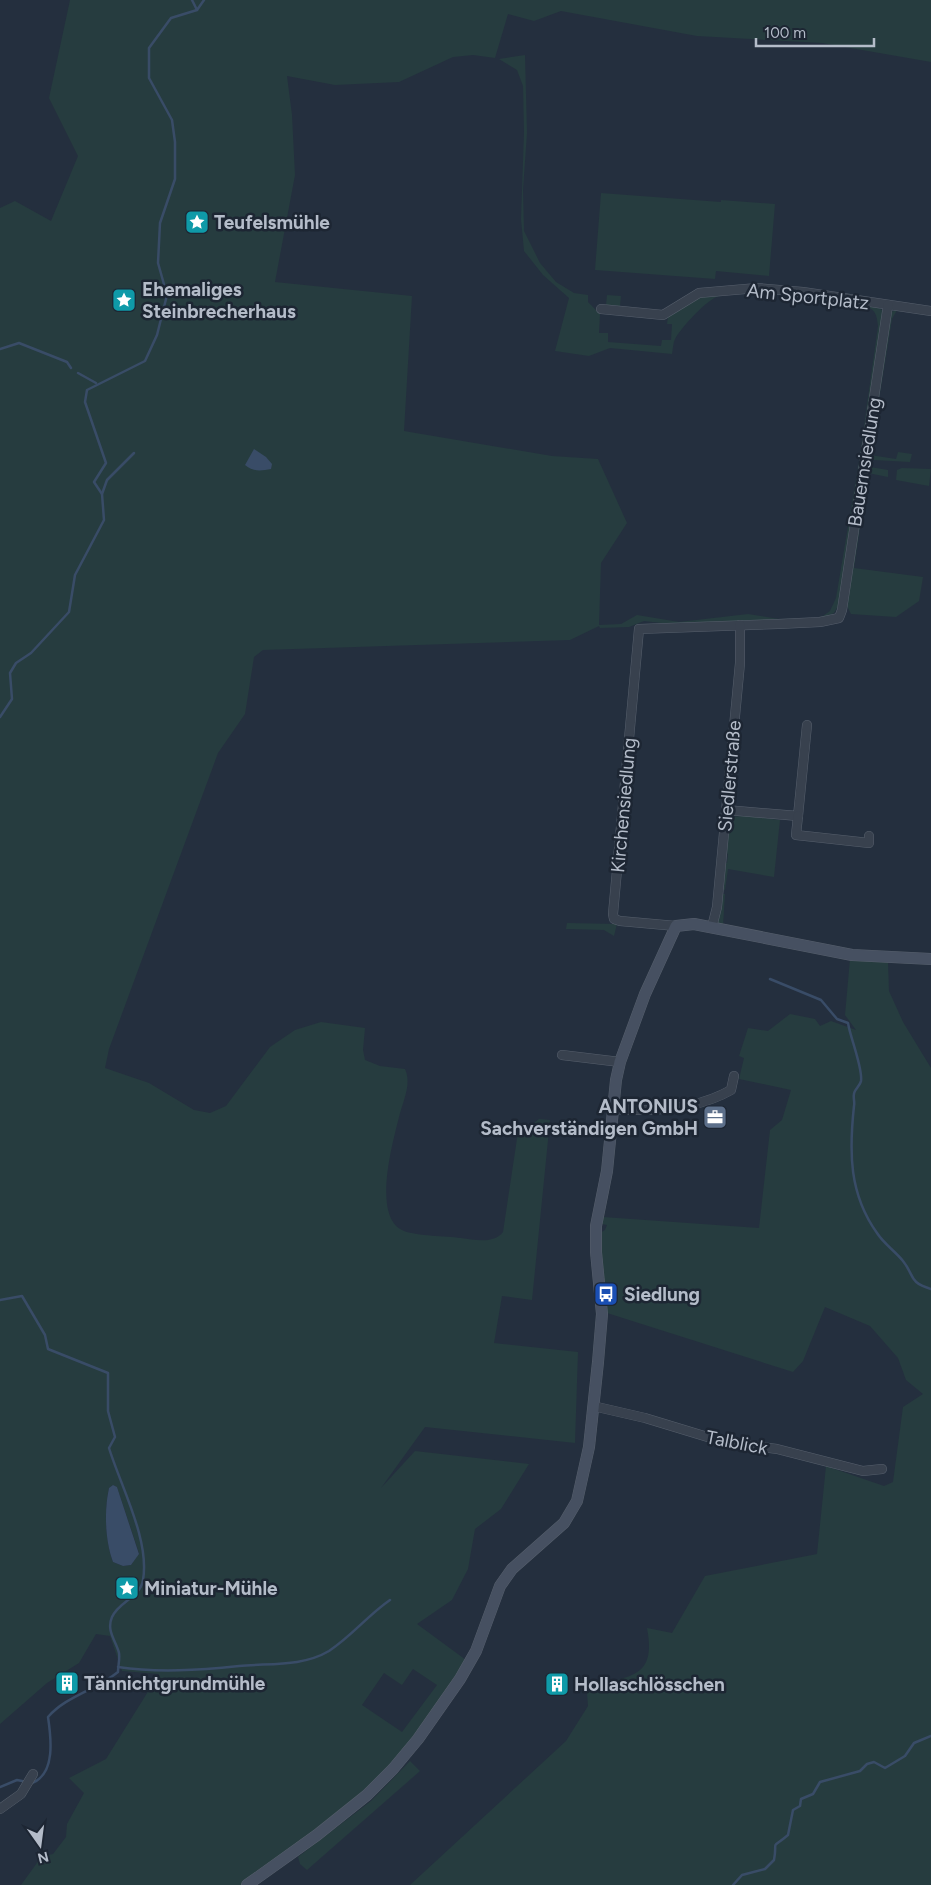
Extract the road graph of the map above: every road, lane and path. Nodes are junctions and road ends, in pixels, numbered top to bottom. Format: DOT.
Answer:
graph roads {
  1 [pos="888,305"];
  2 [pos="601,309"];
  3 [pos="931,311"];
  4 [pos="740,625"];
  5 [pos="807,725"];
  6 [pos="726,810"];
  7 [pos="798,816"];
  8 [pos="869,836"];
  9 [pos="676,926"];
  10 [pos="712,927"];
  11 [pos="931,959"];
  12 [pos="562,1055"];
  13 [pos="620,1062"];
  14 [pos="734,1076"];
  15 [pos="612,1109"];
  16 [pos="593,1406"];
  17 [pos="882,1469"];
  18 [pos="33,1774"];
  19 [pos="0,1809"];
  20 [pos="247,1885"];
  1 -- 2 [label="street, Am Sportplatz"];
  1 -- 3 [label="street, Am Sportplatz"];
  1 -- 4 [label="street, Bauernsiedlung"];
  4 -- 6 [label="street, Siedlerstraße"];
  4 -- 9 [label="street, Kirchensiedlung"];
  5 -- 7 [label="street"];
  6 -- 7 [label="street"];
  6 -- 10 [label="street, Siedlerstraße"];
  7 -- 8 [label="street"];
  9 -- 10 [label="street"];
  9 -- 13 [label="street"];
  10 -- 11 [label="street"];
  12 -- 13 [label="street"];
  13 -- 15 [label="street"];
  14 -- 15 [label="street"];
  15 -- 16 [label="street"];
  16 -- 17 [label="street, Talblick"];
  16 -- 20 [label="street"];
  18 -- 19 [label="street"];
}
